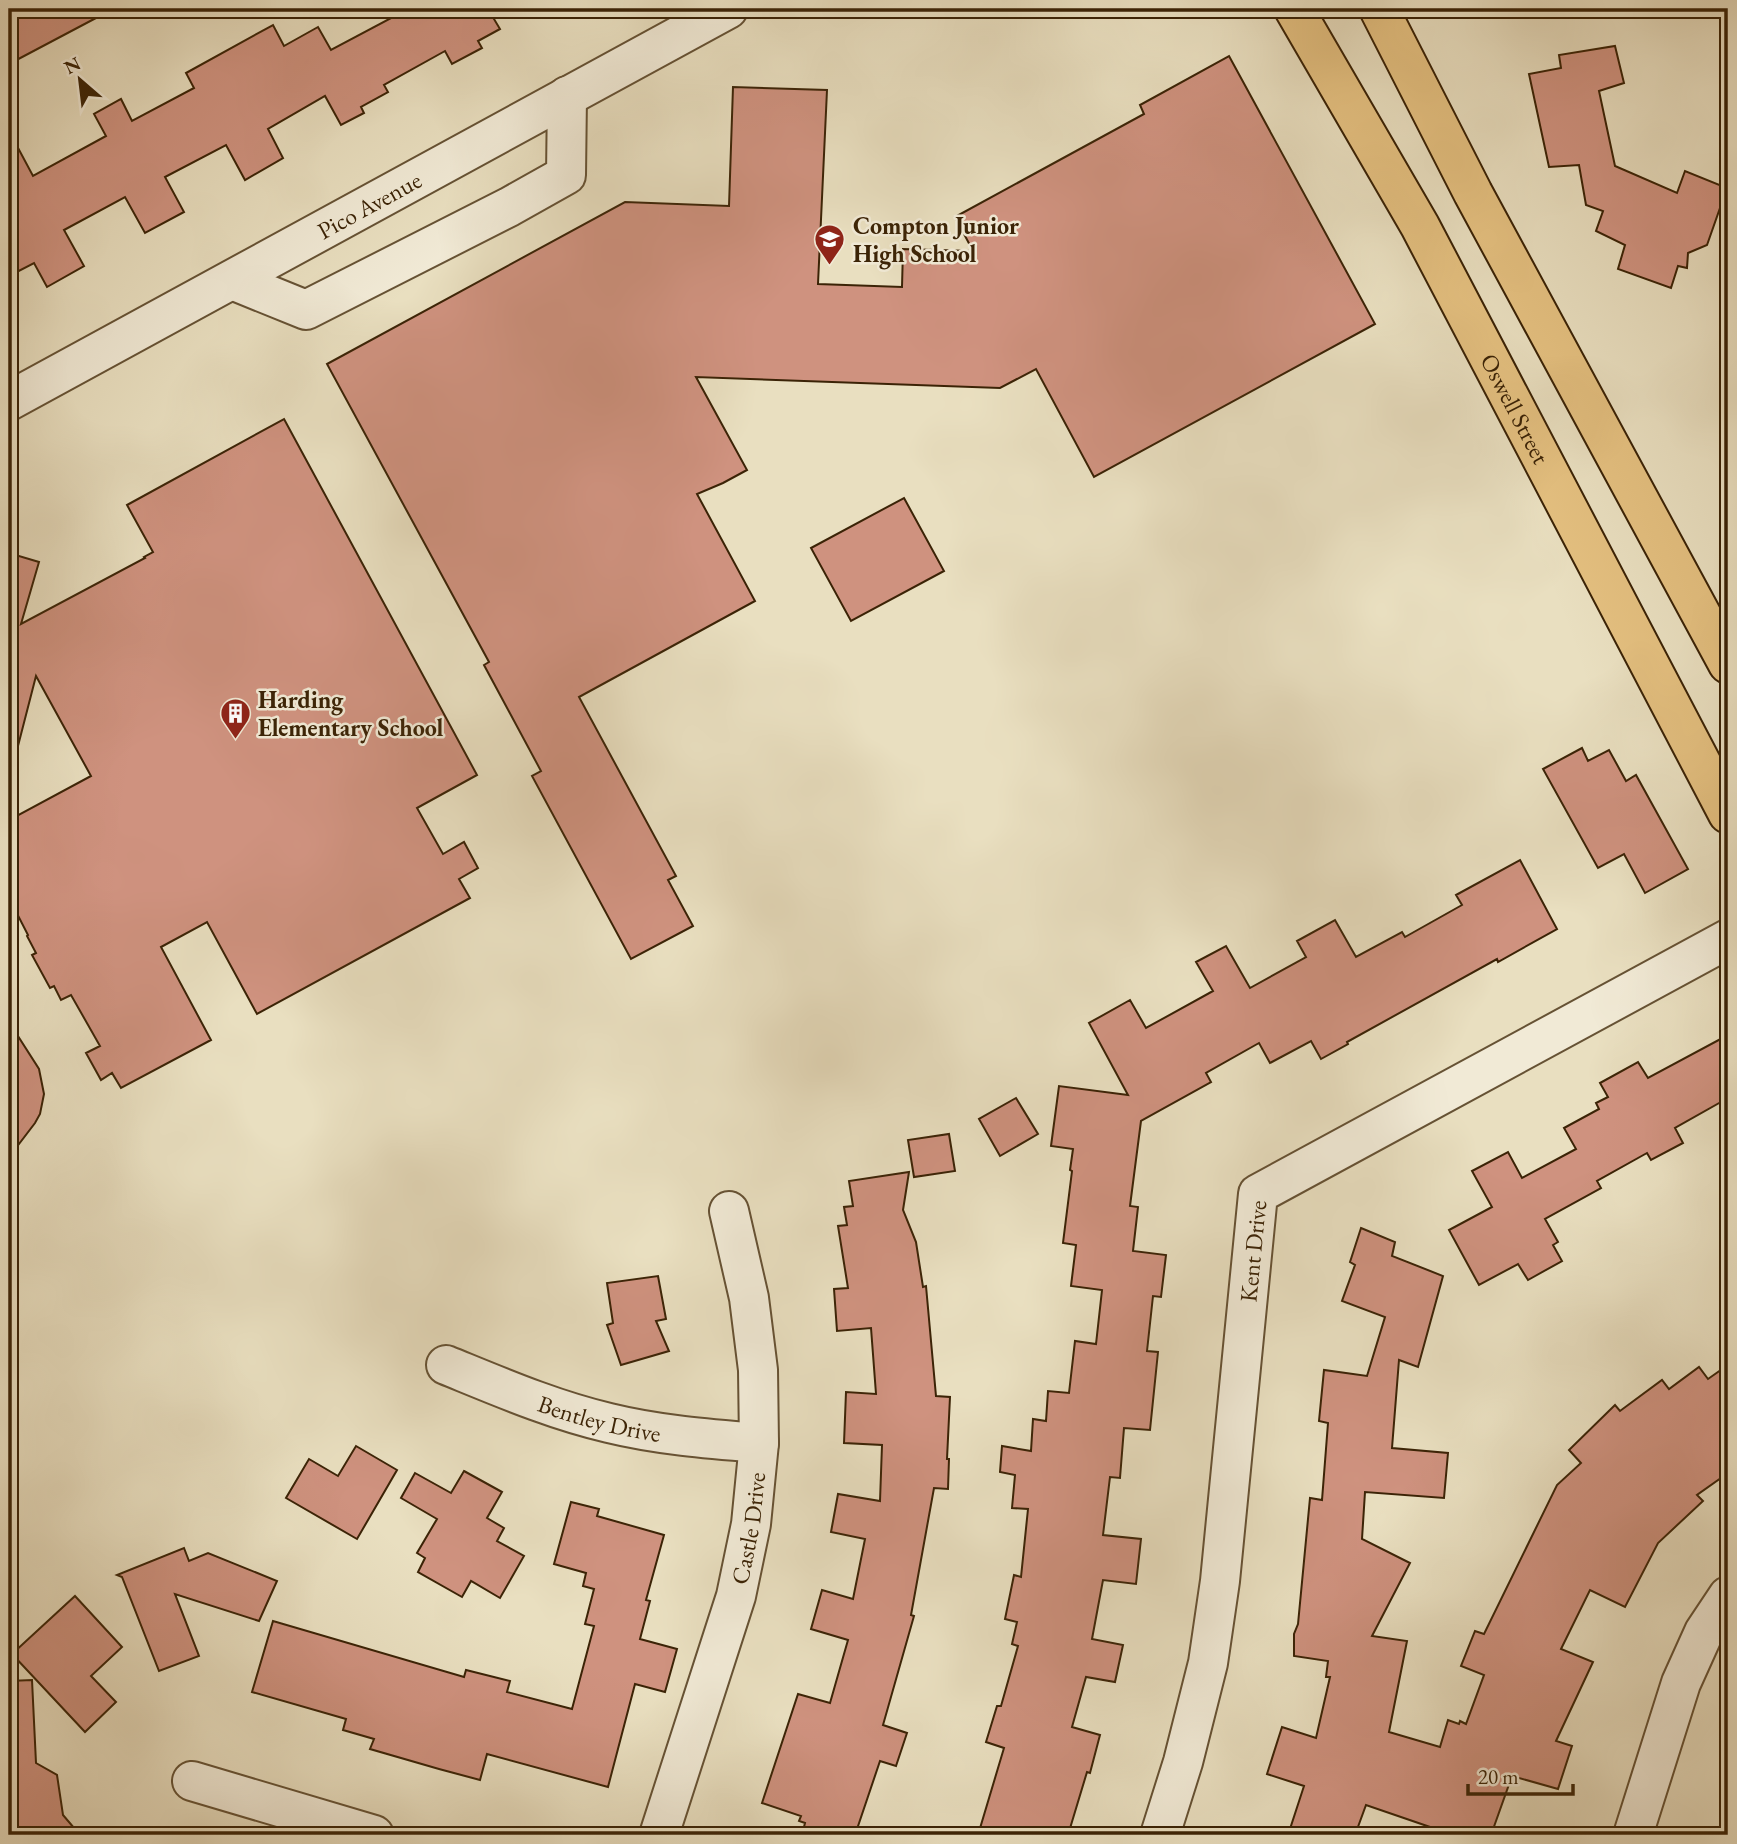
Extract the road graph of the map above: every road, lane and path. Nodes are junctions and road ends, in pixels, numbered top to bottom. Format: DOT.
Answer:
graph roads {
  1 [pos="728,9"];
  2 [pos="1294,9"];
  3 [pos="1379,9"];
  4 [pos="567,96"];
  5 [pos="232,280"];
  6 [pos="9,401"];
  7 [pos="1728,664"];
  8 [pos="1728,814"];
  9 [pos="1728,939"];
  10 [pos="729,1211"];
  11 [pos="446,1365"];
  12 [pos="759,1443"];
  13 [pos="1728,1596"];
  14 [pos="191,1781"];
  15 [pos="373,1835"];
  16 [pos="659,1835"];
  17 [pos="1160,1835"];
  18 [pos="1633,1835"];
  1 -- 4 [label="street, Pico Avenue"];
  2 -- 8 [label="main road, Oswell Street"];
  3 -- 7 [label="main road"];
  4 -- 5 [label="street, Pico Avenue"];
  4 -- 5 [label="street"];
  5 -- 6 [label="street, Pico Avenue"];
  9 -- 17 [label="street, Kent Drive"];
  10 -- 12 [label="street, Castle Drive"];
  11 -- 12 [label="street, Bentley Drive"];
  12 -- 16 [label="street, Castle Drive"];
  13 -- 18 [label="street"];
  14 -- 15 [label="street"];
}
